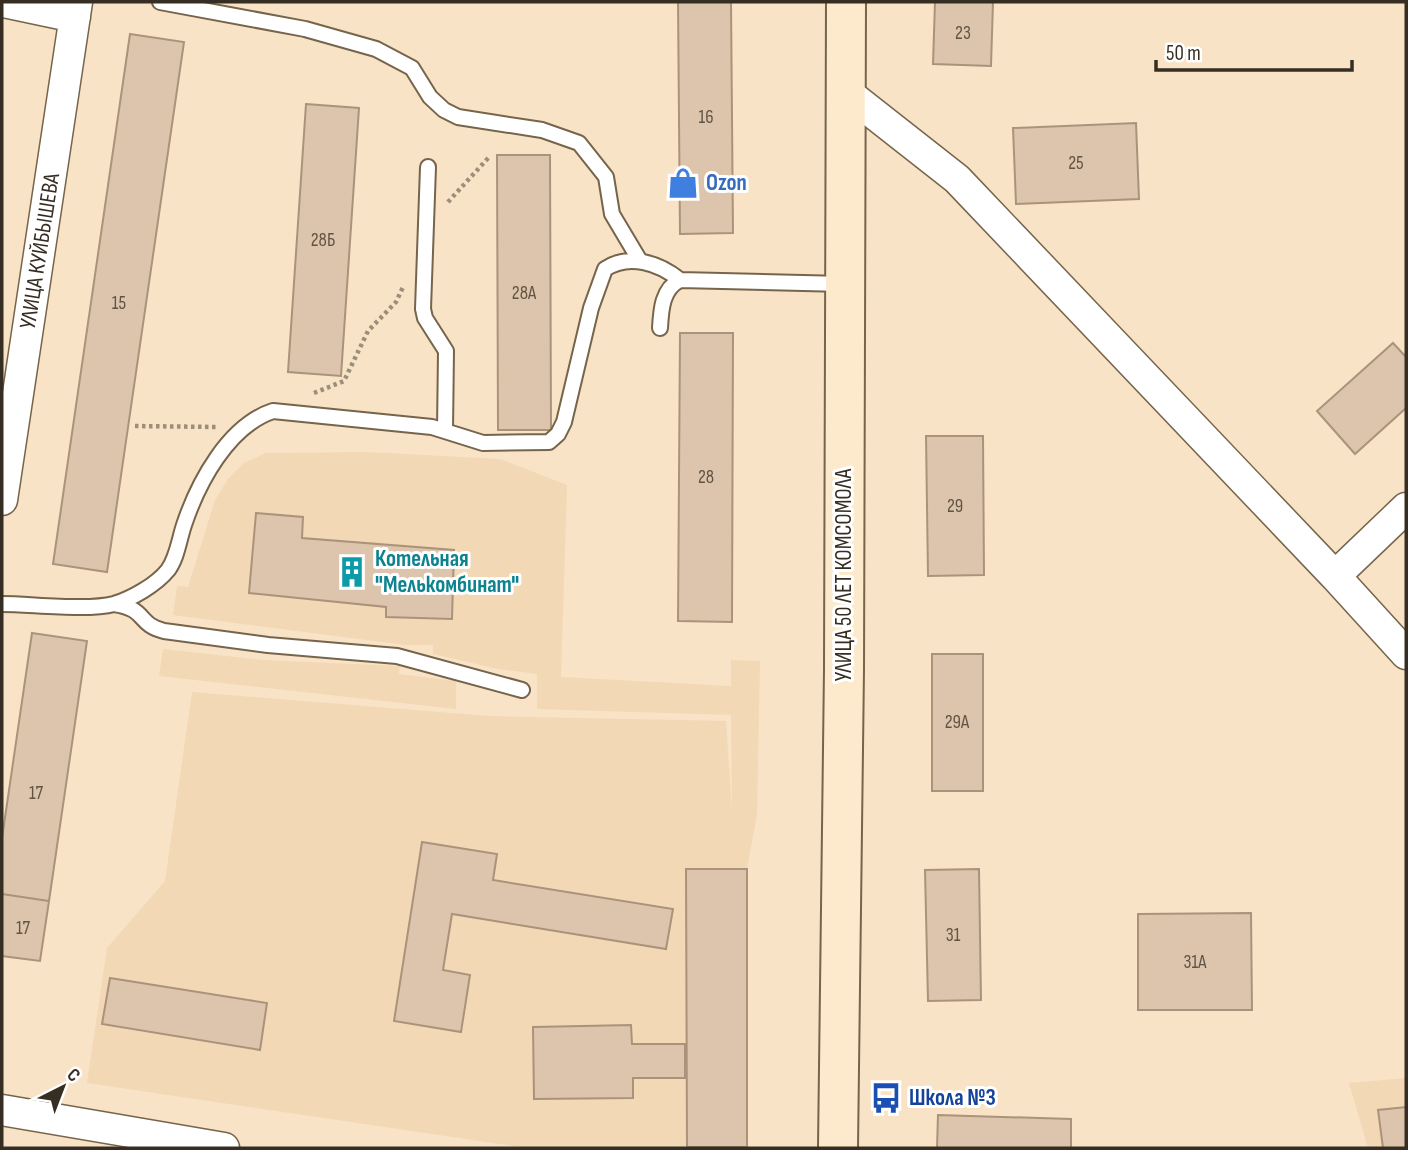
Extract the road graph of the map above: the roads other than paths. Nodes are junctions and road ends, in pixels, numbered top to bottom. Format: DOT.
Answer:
graph roads {
  1 [pos="4,2"];
  2 [pos="160,2"];
  3 [pos="846,2"];
  4 [pos="76,9"];
  5 [pos="845,90"];
  6 [pos="428,167"];
  7 [pos="640,261"];
  8 [pos="680,280"];
  9 [pos="846,284"];
  10 [pos="660,328"];
  11 [pos="444,430"];
  12 [pos="2,500"];
  13 [pos="1406,508"];
  14 [pos="1335,576"];
  15 [pos="2,604"];
  16 [pos="112,604"];
  17 [pos="1406,654"];
  18 [pos="522,690"];
  19 [pos="2,1110"];
  20 [pos="224,1148"];
  21 [pos="838,1148"];
  1 -- 4 [label="street"];
  2 -- 7 [label="lane"];
  3 -- 5 [label="street, УЛИЦА 50 ЛЕТ КОМСОМОЛА"];
  4 -- 12 [label="street, УЛИЦА КУЙБЫШЕВА"];
  5 -- 9 [label="street, УЛИЦА 50 ЛЕТ КОМСОМОЛА"];
  5 -- 14 [label="street"];
  6 -- 11 [label="lane"];
  7 -- 8 [label="lane"];
  7 -- 11 [label="lane"];
  8 -- 9 [label="lane"];
  8 -- 10 [label="lane"];
  9 -- 21 [label="street, УЛИЦА 50 ЛЕТ КОМСОМОЛА"];
  11 -- 16 [label="lane"];
  13 -- 14 [label="street"];
  14 -- 17 [label="street"];
  15 -- 16 [label="lane"];
  16 -- 18 [label="lane"];
  19 -- 20 [label="street"];
}
